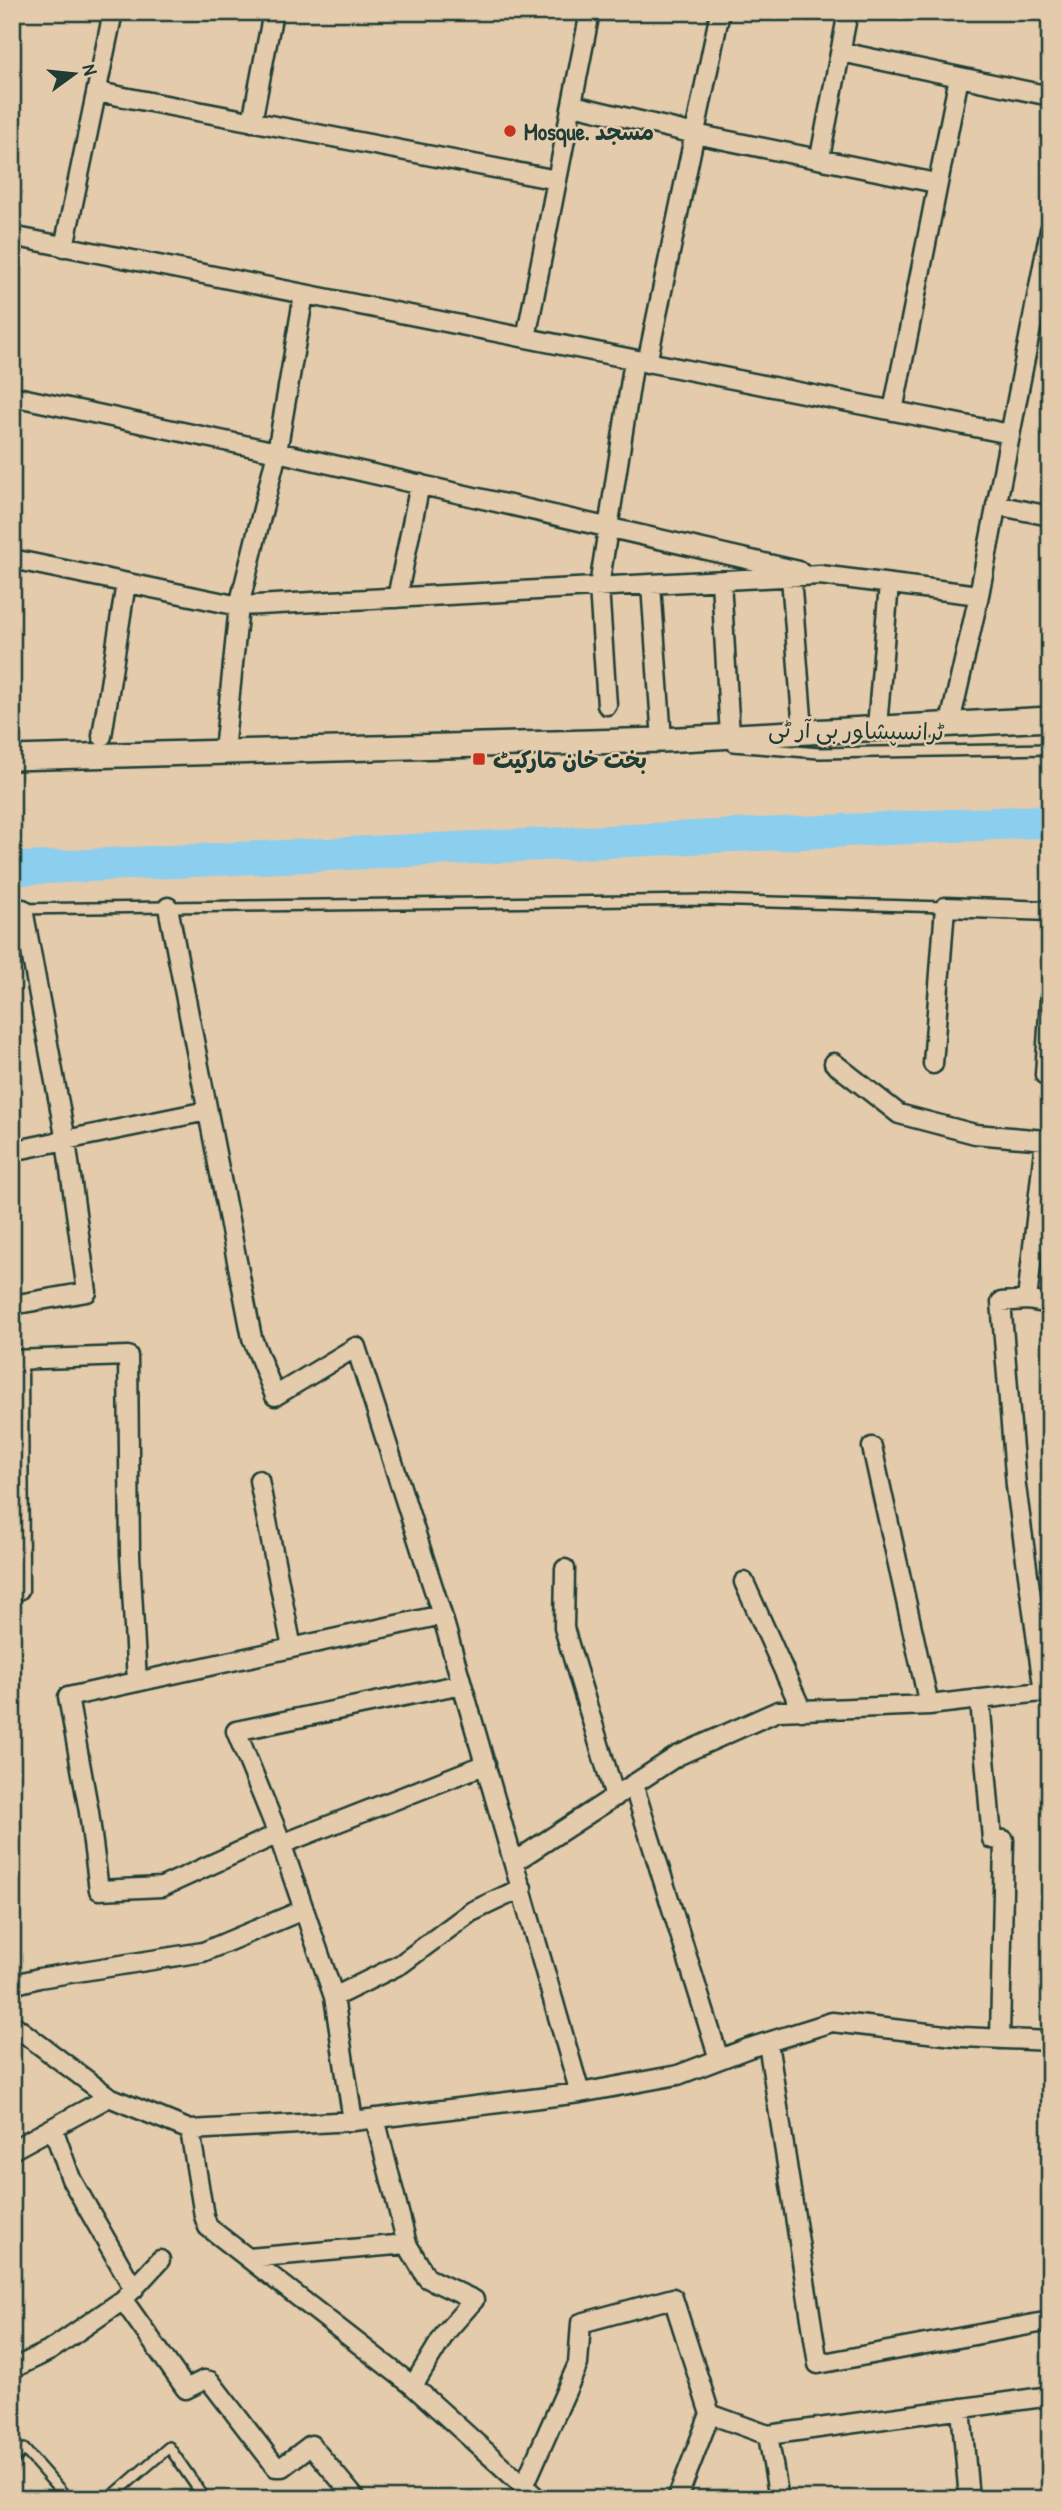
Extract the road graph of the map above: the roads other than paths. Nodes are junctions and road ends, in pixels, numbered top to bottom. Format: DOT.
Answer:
graph roads {
  1 [pos="113,12"];
  2 [pos="273,12"];
  3 [pos="590,12"];
  4 [pos="720,12"];
  5 [pos="848,12"];
  6 [pos="841,52"];
  7 [pos="958,77"];
  8 [pos="98,92"];
  9 [pos="1050,96"];
  10 [pos="573,105"];
  11 [pos="253,122"];
  12 [pos="695,134"];
  13 [pos="820,157"];
  14 [pos="557,180"];
  15 [pos="936,183"];
  16 [pos="1050,230"];
  17 [pos="12,236"];
  18 [pos="64,247"];
  19 [pos="1048,254"];
  20 [pos="304,294"];
  21 [pos="526,338"];
  22 [pos="641,361"];
  23 [pos="12,396"];
  24 [pos="893,411"];
  25 [pos="1010,434"];
  26 [pos="277,452"];
  27 [pos="420,484"];
  28 [pos="996,505"];
  29 [pos="1050,516"];
  30 [pos="607,527"];
  31 [pos="12,559"];
  32 [pos="820,575"];
  33 [pos="791,577"];
  34 [pos="722,581"];
  35 [pos="127,583"];
  36 [pos="889,584"];
  37 [pos="651,585"];
  38 [pos="599,587"];
  39 [pos="979,595"];
  40 [pos="397,598"];
  41 [pos="239,606"];
  42 [pos="607,705"];
  43 [pos="1050,719"];
  44 [pos="950,723"];
  45 [pos="877,727"];
  46 [pos="803,732"];
  47 [pos="102,736"];
  48 [pos="730,736"];
  49 [pos="662,740"];
  50 [pos="1050,749"];
  51 [pos="224,751"];
  52 [pos="12,758"];
  53 [pos="168,907"];
  54 [pos="945,907"];
  55 [pos="18,909"];
  56 [pos="1050,911"];
  57 [pos="1050,998"];
  58 [pos="834,1063"];
  59 [pos="933,1064"];
  60 [pos="1045,1075"];
  61 [pos="206,1111"];
  62 [pos="66,1141"];
  63 [pos="12,1151"];
  64 [pos="1027,1300"];
  65 [pos="1050,1304"];
  66 [pos="12,1305"];
  67 [pos="15,1360"];
  68 [pos="872,1447"];
  69 [pos="259,1480"];
  70 [pos="565,1569"];
  71 [pos="744,1582"];
  72 [pos="19,1590"];
  73 [pos="442,1615"];
  74 [pos="292,1648"];
  75 [pos="137,1682"];
  76 [pos="462,1684"];
  77 [pos="1047,1692"];
  78 [pos="980,1700"];
  79 [pos="929,1705"];
  80 [pos="802,1711"];
  81 [pos="486,1764"];
  82 [pos="633,1784"];
  83 [pos="615,1797"];
  84 [pos="280,1839"];
  85 [pos="514,1862"];
  86 [pos="522,1888"];
  87 [pos="303,1910"];
  88 [pos="12,1985"];
  89 [pos="334,1997"];
  90 [pos="12,2024"];
  91 [pos="1000,2039"];
  92 [pos="1050,2041"];
  93 [pos="768,2043"];
  94 [pos="719,2060"];
  95 [pos="580,2093"];
  96 [pos="109,2098"];
  97 [pos="375,2118"];
  98 [pos="353,2121"];
  99 [pos="52,2128"];
  100 [pos="190,2130"];
  101 [pos="12,2150"];
  102 [pos="407,2244"];
  103 [pos="249,2259"];
  104 [pos="160,2260"];
  105 [pos="129,2295"];
  106 [pos="1050,2320"];
  107 [pos="12,2369"];
  108 [pos="413,2386"];
  109 [pos="1050,2396"];
  110 [pos="961,2408"];
  111 [pos="710,2414"];
  112 [pos="768,2435"];
  113 [pos="12,2462"];
  114 [pos="524,2486"];
  115 [pos="68,2499"];
  116 [pos="109,2499"];
  117 [pos="205,2499"];
  118 [pos="356,2499"];
  119 [pos="538,2499"];
  120 [pos="677,2499"];
  121 [pos="779,2499"];
  122 [pos="969,2499"];
  1 -- 8 [label="street"];
  2 -- 11 [label="street"];
  3 -- 10 [label="street"];
  4 -- 12 [label="street"];
  5 -- 6 [label="street"];
  6 -- 7 [label="street"];
  6 -- 13 [label="street"];
  7 -- 9 [label="street"];
  7 -- 15 [label="street"];
  8 -- 11 [label="street"];
  8 -- 18 [label="street"];
  10 -- 12 [label="street"];
  10 -- 14 [label="street"];
  11 -- 14 [label="street"];
  12 -- 13 [label="street"];
  12 -- 22 [label="street"];
  13 -- 15 [label="street"];
  14 -- 21 [label="street"];
  15 -- 24 [label="street"];
  16 -- 19 [label="street"];
  17 -- 18 [label="street"];
  18 -- 20 [label="street"];
  19 -- 25 [label="street"];
  20 -- 21 [label="street"];
  20 -- 26 [label="street"];
  21 -- 22 [label="street"];
  22 -- 24 [label="street"];
  22 -- 30 [label="street"];
  23 -- 26 [label="street"];
  24 -- 25 [label="street"];
  25 -- 28 [label="street"];
  26 -- 27 [label="street"];
  26 -- 41 [label="street"];
  27 -- 30 [label="street"];
  27 -- 40 [label="street"];
  28 -- 29 [label="street"];
  28 -- 39 [label="street"];
  30 -- 32 [label="street"];
  30 -- 38 [label="street"];
  31 -- 35 [label="street"];
  32 -- 33 [label="street"];
  32 -- 36 [label="street"];
  33 -- 34 [label="street"];
  33 -- 46 [label="street"];
  34 -- 37 [label="street"];
  34 -- 48 [label="street"];
  35 -- 41 [label="street"];
  35 -- 47 [label="street"];
  36 -- 39 [label="street"];
  36 -- 45 [label="street"];
  37 -- 38 [label="street"];
  37 -- 49 [label="street"];
  38 -- 40 [label="street"];
  38 -- 42 [label="street"];
  39 -- 44 [label="street"];
  40 -- 41 [label="street"];
  41 -- 51 [label="street"];
  43 -- 44 [label="street"];
  44 -- 45 [label="street"];
  45 -- 46 [label="street"];
  46 -- 48 [label="street"];
  48 -- 49 [label="street"];
  49 -- 50 [label="lane, ٹرانسپشاور بی آر ٹی"];
  49 -- 51 [label="street"];
  51 -- 52 [label="street"];
  53 -- 54 [label="lane"];
  53 -- 55 [label="lane"];
  53 -- 61 [label="street"];
  54 -- 56 [label="street"];
  54 -- 59 [label="street"];
  55 -- 62 [label="street"];
  57 -- 60 [label="street"];
  58 -- 64 [label="street"];
  61 -- 62 [label="street"];
  61 -- 73 [label="street"];
  62 -- 63 [label="street"];
  62 -- 66 [label="street"];
  64 -- 65 [label="street"];
  64 -- 77 [label="street"];
  67 -- 72 [label="street"];
  67 -- 75 [label="street"];
  68 -- 79 [label="street"];
  69 -- 74 [label="street"];
  70 -- 83 [label="street"];
  71 -- 80 [label="street"];
  73 -- 74 [label="street"];
  73 -- 76 [label="street"];
  74 -- 75 [label="street"];
  75 -- 84 [label="street"];
  76 -- 81 [label="street"];
  76 -- 84 [label="street"];
  77 -- 78 [label="street"];
  78 -- 79 [label="street"];
  78 -- 91 [label="street"];
  79 -- 80 [label="street"];
  80 -- 82 [label="street"];
  81 -- 84 [label="street"];
  81 -- 85 [label="street"];
  82 -- 83 [label="street"];
  82 -- 94 [label="street"];
  83 -- 85 [label="street"];
  84 -- 87 [label="street"];
  85 -- 86 [label="street"];
  86 -- 89 [label="street"];
  86 -- 95 [label="street"];
  87 -- 88 [label="street"];
  87 -- 89 [label="street"];
  89 -- 98 [label="street"];
  90 -- 96 [label="street"];
  91 -- 92 [label="street"];
  91 -- 93 [label="street"];
  93 -- 94 [label="street"];
  93 -- 106 [label="street"];
  94 -- 95 [label="street"];
  95 -- 97 [label="street"];
  96 -- 99 [label="street"];
  96 -- 100 [label="street"];
  97 -- 98 [label="street"];
  97 -- 102 [label="street"];
  98 -- 100 [label="street"];
  99 -- 101 [label="street"];
  99 -- 105 [label="street"];
  100 -- 103 [label="street"];
  102 -- 103 [label="street"];
  102 -- 108 [label="street"];
  103 -- 108 [label="street"];
  104 -- 105 [label="street"];
  105 -- 107 [label="street"];
  105 -- 118 [label="street"];
  108 -- 114 [label="street"];
  109 -- 110 [label="street"];
  110 -- 112 [label="street"];
  110 -- 122 [label="street"];
  111 -- 112 [label="street"];
  111 -- 114 [label="street"];
  111 -- 120 [label="street"];
  112 -- 121 [label="street"];
  113 -- 115 [label="lane"];
  114 -- 119 [label="street"];
  116 -- 117 [label="lane"];
}
